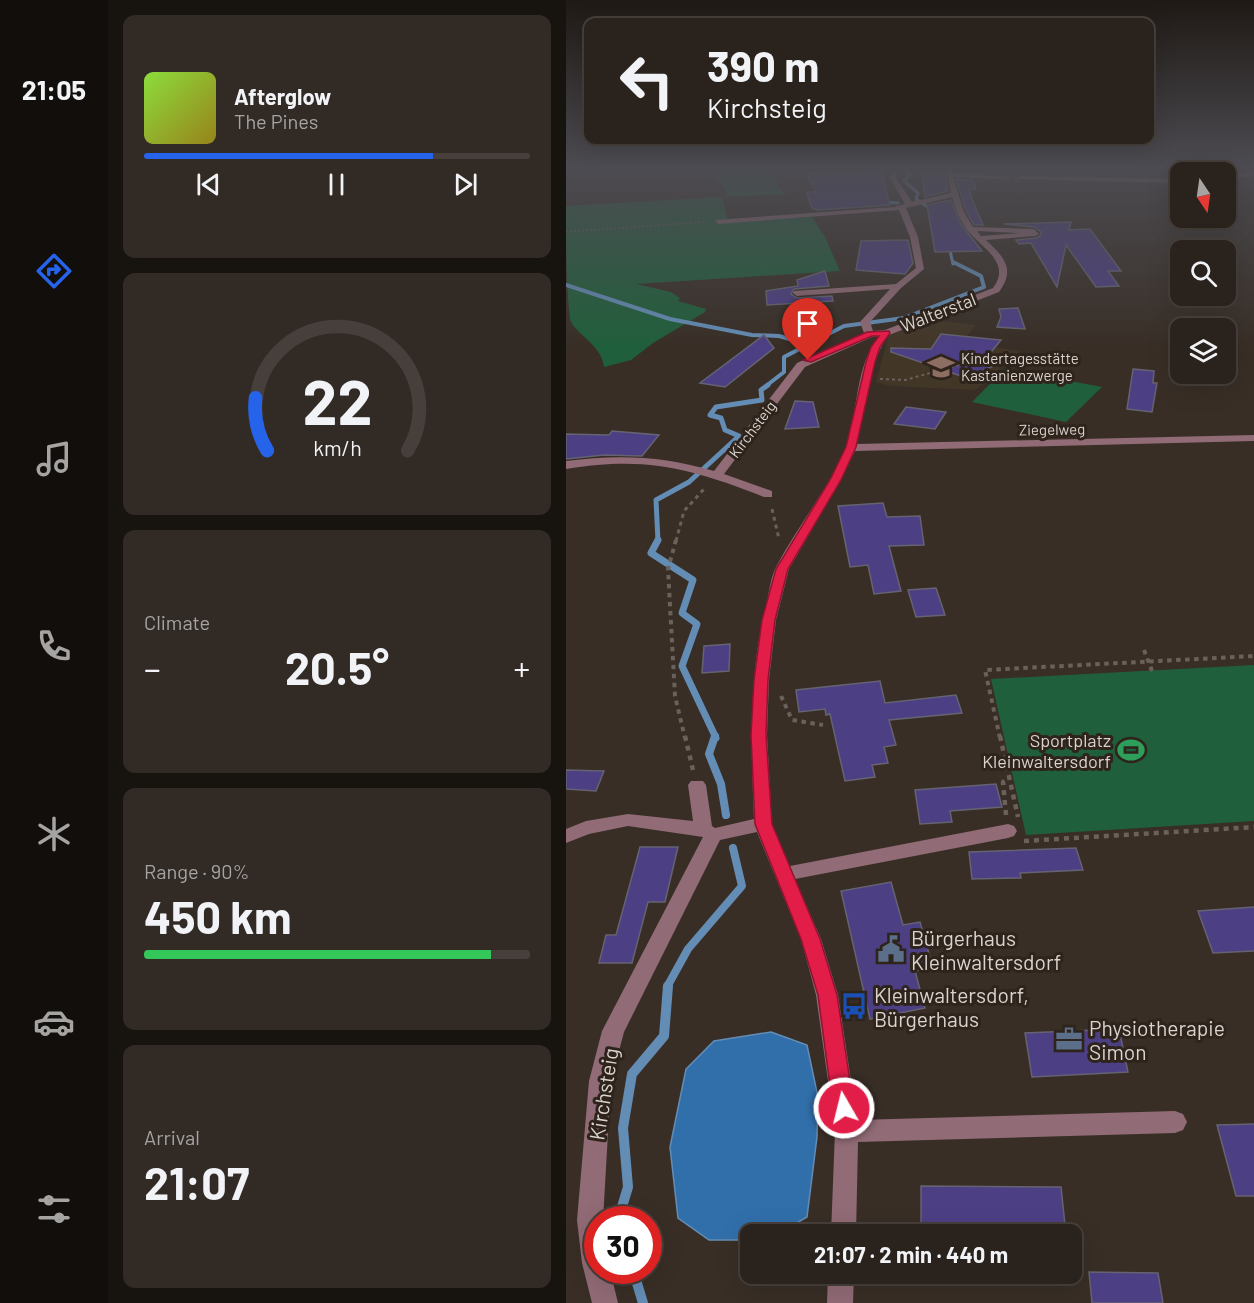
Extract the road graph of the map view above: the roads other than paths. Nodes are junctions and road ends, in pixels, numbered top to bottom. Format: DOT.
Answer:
graph roads {
  1 [pos="912,228"];
  2 [pos="970,229"];
  3 [pos="980,238"];
  4 [pos="898,286"];
  5 [pos="797,292"];
  6 [pos="867,328"];
  7 [pos="886,333"];
  8 [pos="1254,438"];
  9 [pos="851,447"];
  10 [pos="566,465"];
  11 [pos="715,474"];
  12 [pos="768,494"];
  13 [pos="697,785"];
  14 [pos="763,824"];
  15 [pos="1016,827"];
  16 [pos="708,832"];
  17 [pos="566,836"];
  18 [pos="784,874"];
  19 [pos="1175,1122"];
  20 [pos="847,1131"];
  21 [pos="843,1224"];
  22 [pos="841,1284"];
  23 [pos="605,1303"];
  24 [pos="840,1303"];
  1 -- 4 [label="street, Kirchsteig"];
  2 -- 3 [label="street, Walterstal"];
  2 -- 3 [label="street"];
  3 -- 7 [label="street, Walterstal"];
  4 -- 5 [label="street"];
  4 -- 6 [label="street, Kirchsteig"];
  6 -- 7 [label="street, Kirchsteig"];
  6 -- 11 [label="street, Kirchsteig"];
  7 -- 9 [label="street, Walterstal"];
  8 -- 9 [label="street, Ziegelweg"];
  9 -- 14 [label="street, Walterstal"];
  10 -- 11 [label="street"];
  11 -- 12 [label="street"];
  13 -- 16 [label="street"];
  14 -- 16 [label="street"];
  14 -- 18 [label="street, Walterstal"];
  15 -- 18 [label="street"];
  16 -- 17 [label="street"];
  16 -- 23 [label="street, Kirchsteig"];
  18 -- 20 [label="street, Walterstal"];
  19 -- 20 [label="street"];
  20 -- 21 [label="street, Walterstal"];
  22 -- 24 [label="street"];
}
